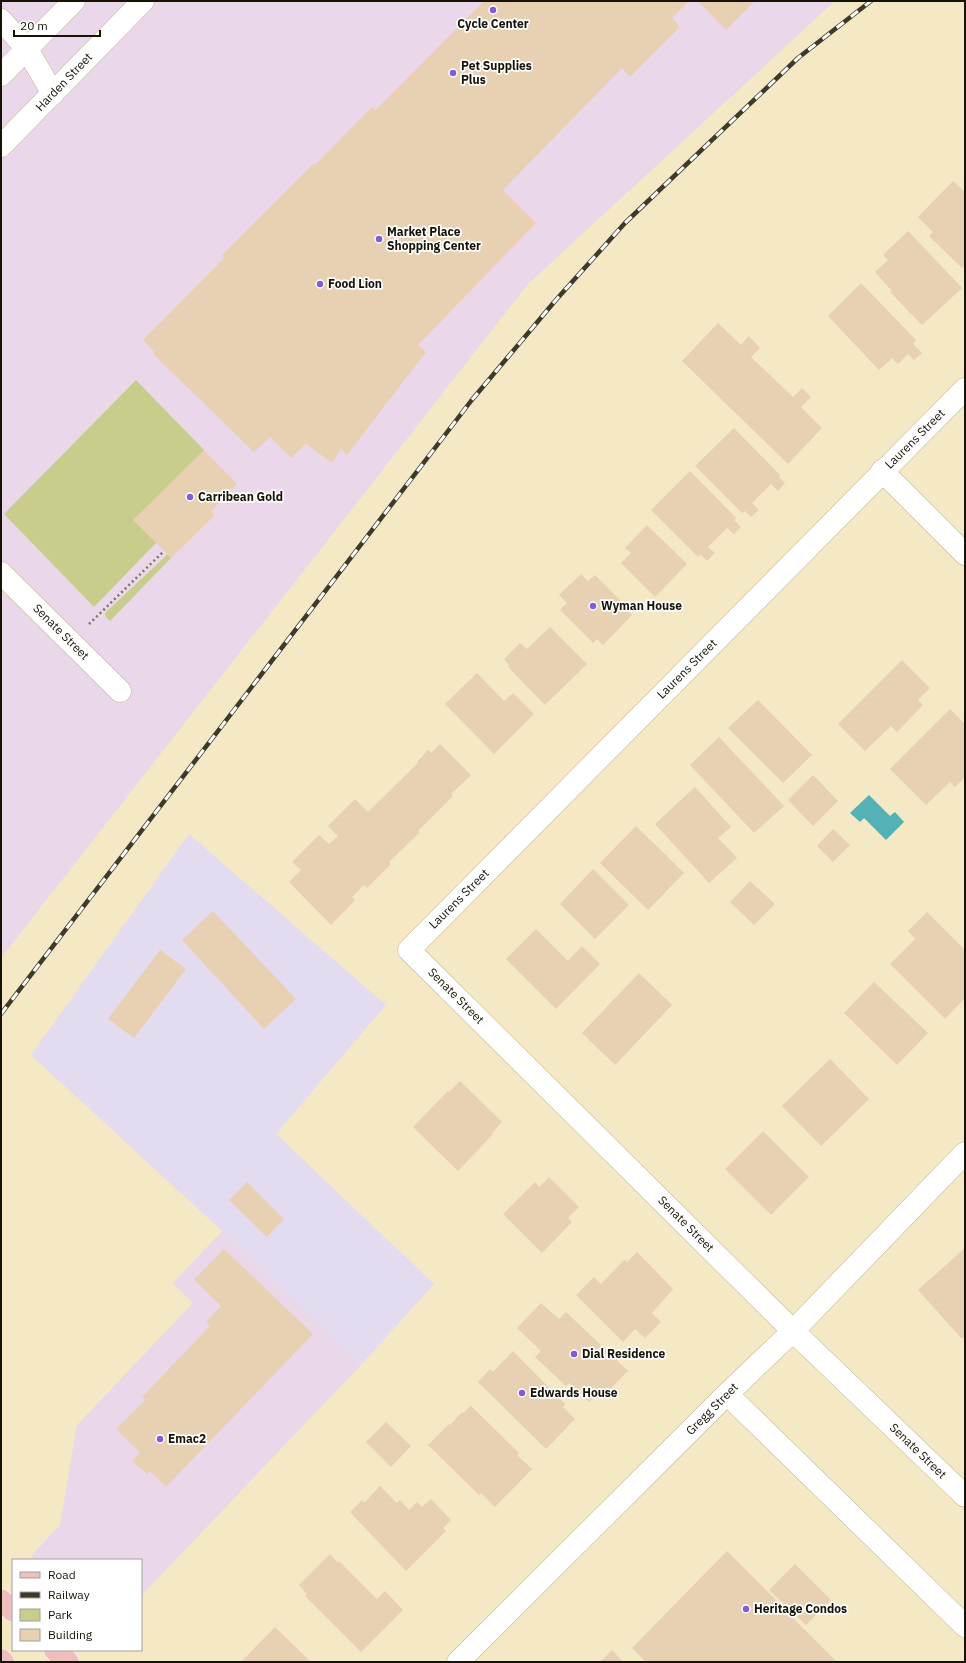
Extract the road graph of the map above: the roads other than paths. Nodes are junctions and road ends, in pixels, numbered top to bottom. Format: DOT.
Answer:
graph roads {
  1 [pos="74,1"];
  2 [pos="143,1"];
  3 [pos="1,20"];
  4 [pos="27,49"];
  5 [pos="1,75"];
  6 [pos="53,94"];
  7 [pos="1,146"];
  8 [pos="965,389"];
  9 [pos="882,472"];
  10 [pos="965,554"];
  11 [pos="1,573"];
  12 [pos="120,691"];
  13 [pos="409,950"];
  14 [pos="965,1154"];
  15 [pos="793,1331"];
  16 [pos="727,1394"];
  17 [pos="965,1496"];
  18 [pos="1,1600"];
  19 [pos="12,1610"];
  20 [pos="965,1626"];
  21 [pos="56,1651"];
  22 [pos="68,1662"];
  23 [pos="458,1662"];
  1 -- 4 [label="street"];
  2 -- 6 [label="street, Harden Street"];
  3 -- 4 [label="street"];
  4 -- 5 [label="street"];
  4 -- 6 [label="street"];
  6 -- 7 [label="street, Harden Street"];
  8 -- 9 [label="street, Laurens Street"];
  9 -- 10 [label="street"];
  9 -- 13 [label="street, Laurens Street"];
  11 -- 12 [label="street, Senate Street"];
  13 -- 15 [label="street, Senate Street"];
  14 -- 15 [label="street, Gregg Street"];
  15 -- 16 [label="street, Gregg Street"];
  15 -- 17 [label="street, Senate Street"];
  16 -- 20 [label="street"];
  16 -- 23 [label="street, Gregg Street"];
  18 -- 19 [label="main road"];
  21 -- 22 [label="main road"];
}
